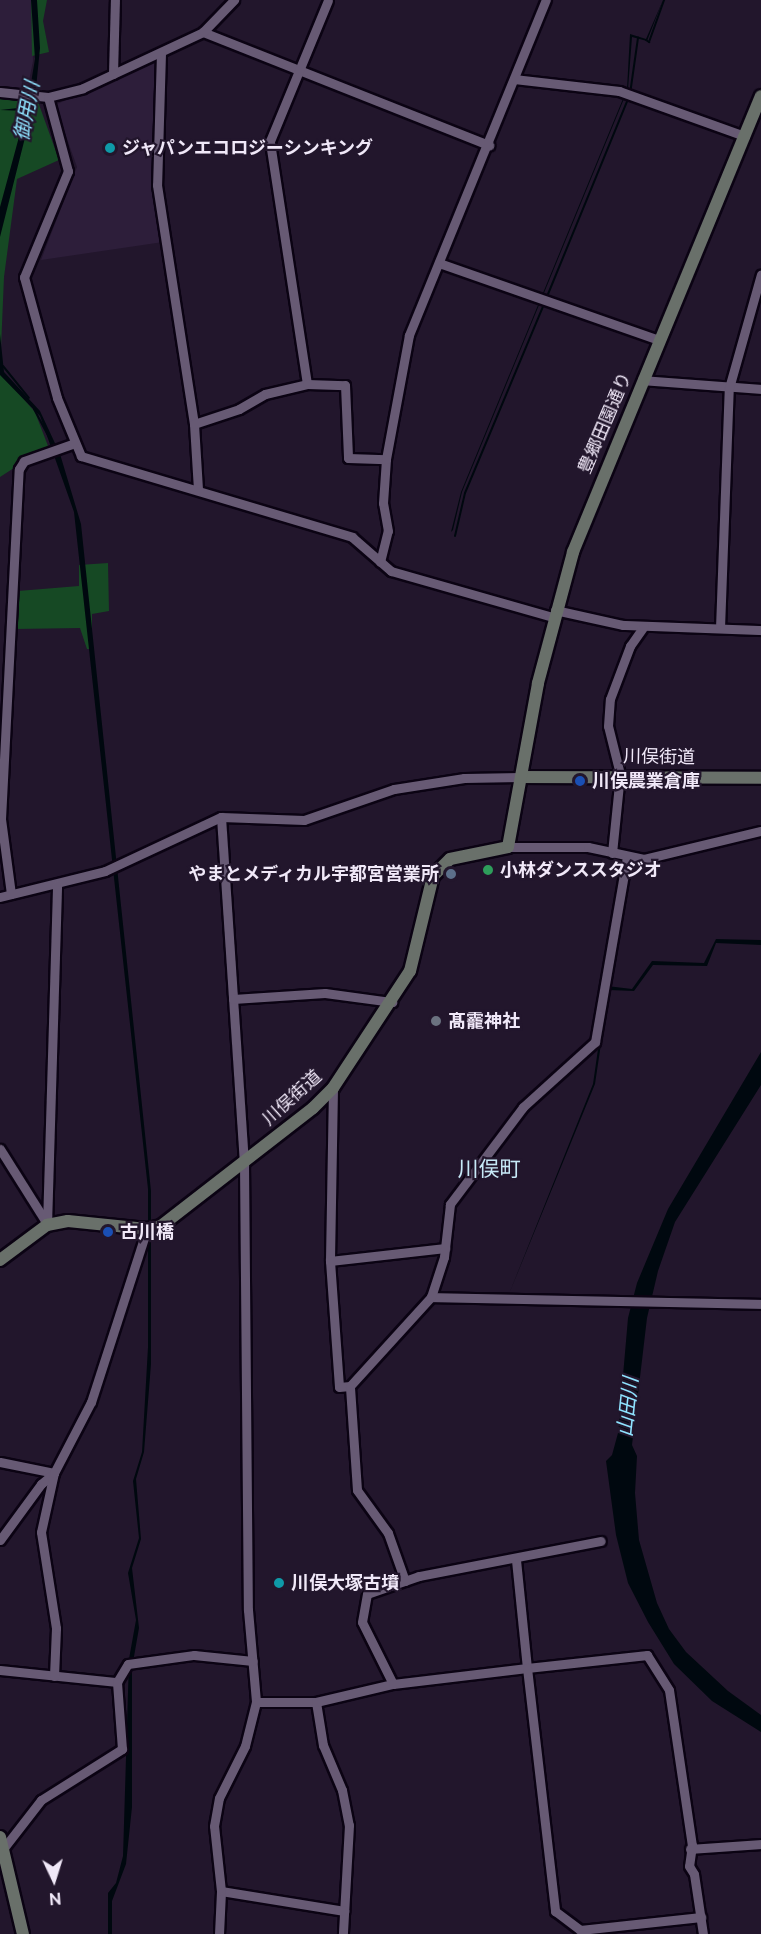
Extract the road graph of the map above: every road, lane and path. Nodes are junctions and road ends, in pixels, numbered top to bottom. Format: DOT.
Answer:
graph roads {
  1 [pos="115,0"];
  2 [pos="234,0"];
  3 [pos="328,0"];
  4 [pos="546,0"];
  5 [pos="203,32"];
  6 [pos="161,53"];
  7 [pos="299,70"];
  8 [pos="113,74"];
  9 [pos="514,80"];
  10 [pos="0,92"];
  11 [pos="761,96"];
  12 [pos="48,97"];
  13 [pos="746,136"];
  14 [pos="489,145"];
  15 [pos="439,263"];
  16 [pos="761,274"];
  17 [pos="660,340"];
  18 [pos="642,380"];
  19 [pos="307,384"];
  20 [pos="729,388"];
  21 [pos="761,389"];
  22 [pos="194,424"];
  23 [pos="75,443"];
  24 [pos="386,459"];
  25 [pos="198,489"];
  26 [pos="380,562"];
  27 [pos="554,614"];
  28 [pos="644,626"];
  29 [pos="720,628"];
  30 [pos="761,630"];
  31 [pos="620,774"];
  32 [pos="521,777"];
  33 [pos="761,777"];
  34 [pos="221,817"];
  35 [pos="761,831"];
  36 [pos="508,847"];
  37 [pos="612,853"];
  38 [pos="627,857"];
  39 [pos="57,884"];
  40 [pos="11,894"];
  41 [pos="0,897"];
  42 [pos="233,999"];
  43 [pos="392,1002"];
  44 [pos="333,1088"];
  45 [pos="0,1149"];
  46 [pos="244,1164"];
  47 [pos="46,1223"];
  48 [pos="147,1229"];
  49 [pos="445,1248"];
  50 [pos="0,1260"];
  51 [pos="330,1261"];
  52 [pos="431,1297"];
  53 [pos="761,1304"];
  54 [pos="350,1386"];
  55 [pos="0,1462"];
  56 [pos="54,1473"];
  57 [pos="0,1540"];
  58 [pos="601,1541"];
  59 [pos="516,1560"];
  60 [pos="405,1581"];
  61 [pos="253,1661"];
  62 [pos="527,1668"];
  63 [pos="0,1670"];
  64 [pos="54,1676"];
  65 [pos="117,1682"];
  66 [pos="393,1684"];
  67 [pos="256,1702"];
  68 [pos="316,1702"];
  69 [pos="1,1843"];
  70 [pos="761,1844"];
  71 [pos="690,1849"];
  72 [pos="221,1892"];
  73 [pos="344,1911"];
  74 [pos="701,1917"];
  75 [pos="579,1932"];
  76 [pos="23,1934"];
  77 [pos="219,1934"];
  78 [pos="343,1934"];
  79 [pos="703,1934"];
  1 -- 8 [label="street"];
  2 -- 5 [label="street"];
  3 -- 7 [label="street"];
  4 -- 9 [label="street"];
  5 -- 6 [label="street"];
  5 -- 7 [label="street"];
  6 -- 8 [label="street"];
  6 -- 22 [label="street"];
  7 -- 14 [label="street"];
  7 -- 19 [label="street"];
  8 -- 12 [label="street"];
  9 -- 13 [label="street"];
  9 -- 14 [label="street"];
  10 -- 12 [label="street"];
  11 -- 13 [label="main road, 豊郷田園通り"];
  12 -- 23 [label="street"];
  13 -- 17 [label="main road, 豊郷田園通り"];
  14 -- 15 [label="street"];
  15 -- 17 [label="street"];
  15 -- 24 [label="street"];
  16 -- 20 [label="street"];
  17 -- 18 [label="main road, 豊郷田園通り"];
  18 -- 20 [label="street"];
  18 -- 27 [label="main road, 豊郷田園通り"];
  19 -- 22 [label="street"];
  19 -- 24 [label="street"];
  20 -- 21 [label="street"];
  20 -- 29 [label="street"];
  22 -- 25 [label="street"];
  23 -- 25 [label="street"];
  23 -- 40 [label="street"];
  24 -- 26 [label="street"];
  25 -- 26 [label="street"];
  26 -- 27 [label="street"];
  27 -- 28 [label="street"];
  27 -- 32 [label="main road, 豊郷田園通り"];
  28 -- 29 [label="street"];
  28 -- 31 [label="street"];
  29 -- 30 [label="street"];
  31 -- 32 [label="main road, 川俣街道"];
  31 -- 33 [label="main road, 川俣街道"];
  31 -- 37 [label="street"];
  32 -- 34 [label="street"];
  32 -- 36 [label="main road"];
  34 -- 39 [label="street"];
  34 -- 42 [label="street"];
  35 -- 38 [label="street, 川俣街道"];
  36 -- 37 [label="street, 川俣街道"];
  36 -- 43 [label="main road, 川俣街道"];
  37 -- 38 [label="street, 川俣街道"];
  38 -- 49 [label="street"];
  39 -- 40 [label="street"];
  39 -- 47 [label="street"];
  40 -- 41 [label="street"];
  42 -- 43 [label="street"];
  42 -- 46 [label="street"];
  43 -- 44 [label="main road, 川俣街道"];
  44 -- 46 [label="main road, 川俣街道"];
  44 -- 51 [label="street"];
  45 -- 47 [label="street"];
  46 -- 48 [label="main road, 川俣街道"];
  46 -- 61 [label="street"];
  47 -- 48 [label="main road, 川俣街道"];
  47 -- 50 [label="main road"];
  48 -- 56 [label="street"];
  49 -- 51 [label="street"];
  49 -- 52 [label="street"];
  51 -- 54 [label="street"];
  52 -- 53 [label="street"];
  52 -- 54 [label="street"];
  54 -- 60 [label="street"];
  55 -- 56 [label="street"];
  56 -- 57 [label="street"];
  56 -- 64 [label="street"];
  58 -- 59 [label="street"];
  59 -- 60 [label="street"];
  59 -- 62 [label="street"];
  60 -- 66 [label="street"];
  61 -- 65 [label="street"];
  61 -- 67 [label="street"];
  62 -- 66 [label="street"];
  62 -- 71 [label="street"];
  62 -- 75 [label="street"];
  63 -- 64 [label="street"];
  64 -- 65 [label="street"];
  65 -- 69 [label="street"];
  66 -- 68 [label="street"];
  67 -- 68 [label="street"];
  67 -- 72 [label="street"];
  68 -- 73 [label="street"];
  69 -- 76 [label="main road"];
  70 -- 71 [label="street"];
  71 -- 74 [label="street"];
  72 -- 73 [label="street"];
  72 -- 77 [label="street"];
  73 -- 78 [label="street"];
  74 -- 75 [label="street"];
  74 -- 79 [label="street"];
}
